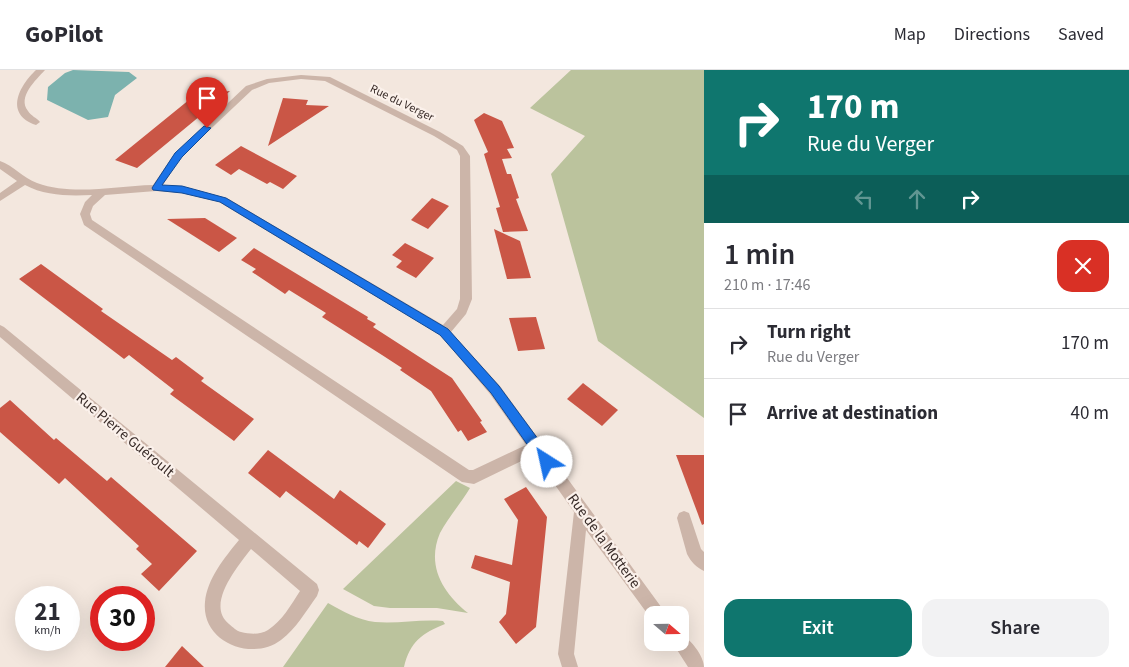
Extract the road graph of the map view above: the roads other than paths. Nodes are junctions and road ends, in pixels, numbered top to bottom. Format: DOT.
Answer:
graph roads {
  1 [pos="41,70"];
  2 [pos="36,122"];
  3 [pos="0,164"];
  4 [pos="24,181"];
  5 [pos="156,188"];
  6 [pos="103,191"];
  7 [pos="0,198"];
  8 [pos="0,330"];
  9 [pos="444,332"];
  10 [pos="536,446"];
  11 [pos="581,510"];
  12 [pos="684,518"];
  13 [pos="249,540"];
  14 [pos="704,562"];
  15 [pos="652,606"];
  16 [pos="686,651"];
  17 [pos="570,667"];
  18 [pos="698,667"];
  1 -- 2 [label="street"];
  3 -- 4 [label="street, Rue de la Motterie"];
  4 -- 6 [label="street, Rue de la Motterie"];
  4 -- 7 [label="street"];
  5 -- 6 [label="street, Rue de la Motterie"];
  5 -- 9 [label="street, Rue de la Motterie"];
  5 -- 9 [label="street, Rue du Verger"];
  6 -- 10 [label="street"];
  8 -- 13 [label="street, Rue Pierre Guéroult"];
  9 -- 10 [label="street, Rue de la Motterie"];
  10 -- 11 [label="street, Rue de la Motterie"];
  11 -- 15 [label="street, Rue de la Motterie"];
  11 -- 17 [label="street"];
  12 -- 14 [label="street"];
  13 -- 13 [label="street, Rue Pierre Guéroult"];
  16 -- 18 [label="street"];
}
